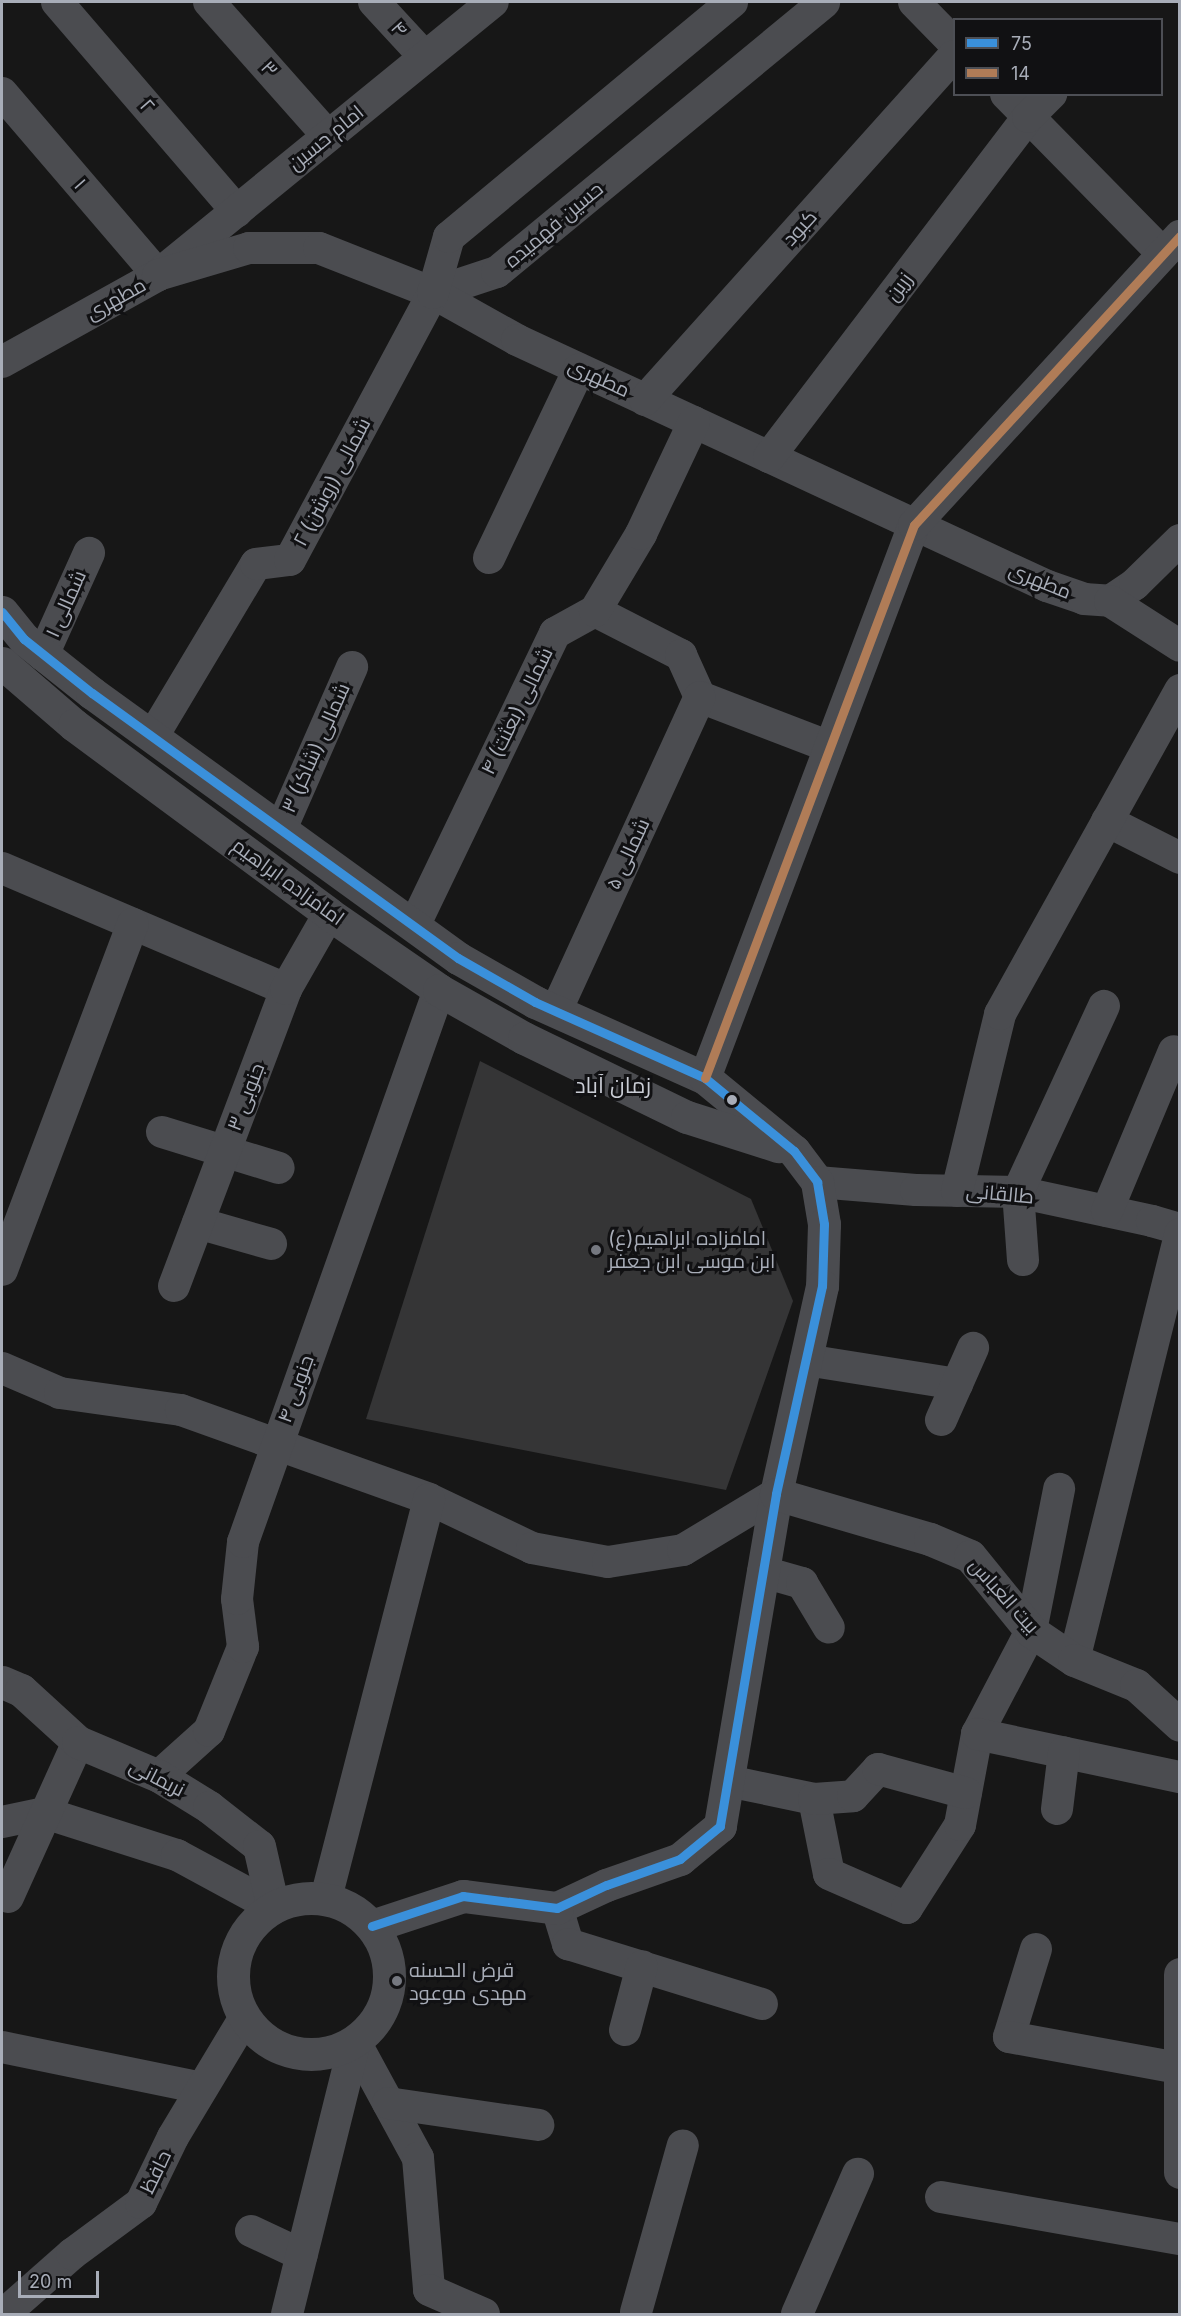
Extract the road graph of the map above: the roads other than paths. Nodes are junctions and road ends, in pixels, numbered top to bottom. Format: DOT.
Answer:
graph roads {
  1 [pos="57,2"];
  2 [pos="209,2"];
  3 [pos="374,2"];
  4 [pos="493,2"];
  5 [pos="732,2"];
  6 [pos="824,2"];
  7 [pos="914,2"];
  8 [pos="953,42"];
  9 [pos="425,57"];
  10 [pos="953,57"];
  11 [pos="2,93"];
  12 [pos="1008,96"];
  13 [pos="1049,96"];
  14 [pos="1028,117"];
  15 [pos="328,136"];
  16 [pos="237,211"];
  17 [pos="1171,245"];
  18 [pos="158,275"];
  19 [pos="433,293"];
  20 [pos="2,362"];
  21 [pos="579,369"];
  22 [pos="645,400"];
  23 [pos="694,422"];
  24 [pos="769,457"];
  25 [pos="914,525"];
  26 [pos="1179,540"];
  27 [pos="89,553"];
  28 [pos="489,558"];
  29 [pos="1110,601"];
  30 [pos="595,611"];
  31 [pos="2,612"];
  32 [pos="1179,646"];
  33 [pos="44,655"];
  34 [pos="2,663"];
  35 [pos="352,667"];
  36 [pos="1179,690"];
  37 [pos="700,697"];
  38 [pos="153,736"];
  39 [pos="830,747"];
  40 [pos="1107,821"];
  41 [pos="281,829"];
  42 [pos="1179,858"];
  43 [pos="3,875"];
  44 [pos="329,914"];
  45 [pos="133,924"];
  46 [pos="414,926"];
  47 [pos="286,989"];
  48 [pos="439,990"];
  49 [pos="1104,1005"];
  50 [pos="556,1011"];
  51 [pos="1174,1051"];
  52 [pos="705,1078"];
  53 [pos="162,1132"];
  54 [pos="794,1151"];
  55 [pos="225,1152"];
  56 [pos="279,1168"];
  57 [pos="817,1182"];
  58 [pos="957,1191"];
  59 [pos="1018,1192"];
  60 [pos="1107,1211"];
  61 [pos="198,1223"];
  62 [pos="1179,1229"];
  63 [pos="1179,1234"];
  64 [pos="271,1244"];
  65 [pos="1023,1260"];
  66 [pos="2,1270"];
  67 [pos="174,1286"];
  68 [pos="973,1348"];
  69 [pos="806,1360"];
  70 [pos="2,1368"];
  71 [pos="957,1384"];
  72 [pos="942,1419"];
  73 [pos="277,1444"];
  74 [pos="1059,1489"];
  75 [pos="776,1494"];
  76 [pos="429,1499"];
  77 [pos="763,1572"];
  78 [pos="829,1628"];
  79 [pos="1031,1631"];
  80 [pos="1074,1660"];
  81 [pos="2,1682"];
  82 [pos="1179,1725"];
  83 [pos="976,1734"];
  84 [pos="78,1742"];
  85 [pos="1064,1752"];
  86 [pos="159,1776"];
  87 [pos="1179,1777"];
  88 [pos="728,1781"];
  89 [pos="966,1793"];
  90 [pos="814,1799"];
  91 [pos="1057,1809"];
  92 [pos="45,1813"];
  93 [pos="2,1822"];
  94 [pos="8,1896"];
  95 [pos="326,1898"];
  96 [pos="273,1907"];
  97 [pos="557,1908"];
  98 [pos="372,1926"];
  99 [pos="1036,1949"];
  100 [pos="642,1966"];
  101 [pos="1179,1974"];
  102 [pos="762,2004"];
  103 [pos="244,2019"];
  104 [pos="625,2030"];
  105 [pos="355,2042"];
  106 [pos="5,2055"];
  107 [pos="1178,2068"];
  108 [pos="202,2088"];
  109 [pos="388,2103"];
  110 [pos="538,2125"];
  111 [pos="683,2145"];
  112 [pos="1179,2172"];
  113 [pos="858,2174"];
  114 [pos="942,2197"];
  115 [pos="251,2230"];
  116 [pos="1179,2239"];
  117 [pos="302,2255"];
  118 [pos="4,2314"];
  119 [pos="287,2314"];
  120 [pos="482,2314"];
  121 [pos="636,2314"];
  122 [pos="797,2314"];
  1 -- 16 [label="street, ۲"];
  2 -- 15 [label="street, ۳"];
  3 -- 9 [label="street, ۴"];
  4 -- 9 [label="street, امام حسین"];
  5 -- 19 [label="street"];
  6 -- 19 [label="street, حسین فهمیده"];
  7 -- 8 [label="street"];
  9 -- 15 [label="street, امام حسین"];
  10 -- 22 [label="street, کبود"];
  11 -- 18 [label="street, ۱"];
  12 -- 14 [label="street"];
  13 -- 14 [label="street, زرین"];
  14 -- 17 [label="street"];
  14 -- 24 [label="street, زرین"];
  15 -- 16 [label="street, امام حسین"];
  16 -- 18 [label="street, امام حسین"];
  17 -- 25 [label="street"];
  18 -- 19 [label="street, مطهری"];
  18 -- 20 [label="street, مطهری"];
  19 -- 21 [label="street, مطهری"];
  19 -- 38 [label="street, ۲ شمالی (روشن)"];
  21 -- 22 [label="street, مطهری"];
  21 -- 28 [label="street"];
  22 -- 23 [label="street, مطهری"];
  23 -- 24 [label="street, مطهری"];
  23 -- 30 [label="street"];
  24 -- 25 [label="street, مطهری"];
  25 -- 29 [label="street, مطهری"];
  25 -- 39 [label="street"];
  26 -- 29 [label="street"];
  27 -- 33 [label="street, ۱ شمالی"];
  29 -- 32 [label="street"];
  30 -- 37 [label="street"];
  30 -- 46 [label="street, ۴ شمالی (بعثت)"];
  31 -- 33 [label="street, امامزاده ابراهیم"];
  33 -- 38 [label="street, امامزاده ابراهیم"];
  34 -- 44 [label="street, امامزاده ابراهیم"];
  35 -- 41 [label="street, ۳ شمالی (شاکر)"];
  36 -- 40 [label="street"];
  37 -- 39 [label="street"];
  37 -- 50 [label="street, ۵ شمالی"];
  38 -- 41 [label="street, امامزاده ابراهیم"];
  39 -- 52 [label="street"];
  40 -- 42 [label="street"];
  40 -- 58 [label="street"];
  41 -- 46 [label="street, امامزاده ابراهیم"];
  43 -- 45 [label="street"];
  44 -- 47 [label="street, ۳ جنوبی"];
  44 -- 48 [label="street, امامزاده ابراهیم"];
  45 -- 47 [label="street"];
  45 -- 66 [label="street"];
  46 -- 50 [label="street, امامزاده ابراهیم"];
  47 -- 55 [label="street, ۳ جنوبی"];
  48 -- 54 [label="street, امامزاده ابراهیم"];
  48 -- 73 [label="street, ۴ جنوبی"];
  49 -- 59 [label="street"];
  50 -- 52 [label="street, امامزاده ابراهیم"];
  51 -- 60 [label="street"];
  52 -- 54 [label="street, امامزاده ابراهیم"];
  53 -- 55 [label="street"];
  54 -- 57 [label="street, امامزاده ابراهیم"];
  55 -- 56 [label="street"];
  55 -- 61 [label="street, ۳ جنوبی"];
  57 -- 58 [label="street, طالقانی"];
  57 -- 69 [label="street, امامزاده ابراهیم"];
  58 -- 59 [label="street, طالقانی"];
  59 -- 60 [label="street, طالقانی"];
  59 -- 65 [label="street"];
  60 -- 62 [label="street, طالقانی"];
  61 -- 64 [label="street"];
  61 -- 67 [label="street, ۳ جنوبی"];
  63 -- 80 [label="street"];
  68 -- 71 [label="street"];
  69 -- 71 [label="street"];
  69 -- 75 [label="street, امامزاده ابراهیم"];
  70 -- 73 [label="street"];
  71 -- 72 [label="street"];
  73 -- 76 [label="street"];
  73 -- 86 [label="street, ۴ جنوبی"];
  74 -- 79 [label="street"];
  75 -- 76 [label="street"];
  75 -- 77 [label="street, امامزاده ابراهیم"];
  75 -- 79 [label="street, بیت العباس"];
  76 -- 95 [label="street"];
  77 -- 78 [label="street"];
  77 -- 88 [label="street, امامزاده ابراهیم"];
  79 -- 80 [label="street, بیت العباس"];
  79 -- 83 [label="street"];
  80 -- 82 [label="street, بیت العباس"];
  81 -- 84 [label="street, نریمانی"];
  83 -- 85 [label="street"];
  83 -- 89 [label="street"];
  84 -- 86 [label="street, نریمانی"];
  84 -- 92 [label="street"];
  85 -- 87 [label="street"];
  85 -- 91 [label="street"];
  86 -- 96 [label="street, نریمانی"];
  88 -- 90 [label="street"];
  88 -- 97 [label="street, امامزاده ابراهیم"];
  89 -- 90 [label="street"];
  89 -- 90 [label="street"];
  92 -- 93 [label="street"];
  92 -- 94 [label="street"];
  92 -- 96 [label="street"];
  95 -- 96 [label="street"];
  95 -- 98 [label="street"];
  96 -- 103 [label="street"];
  97 -- 98 [label="street"];
  97 -- 100 [label="street"];
  98 -- 105 [label="street"];
  99 -- 107 [label="street"];
  100 -- 102 [label="street"];
  100 -- 104 [label="street"];
  101 -- 107 [label="street"];
  103 -- 105 [label="street"];
  103 -- 108 [label="street, حافظ"];
  105 -- 109 [label="street"];
  105 -- 117 [label="street"];
  106 -- 108 [label="street"];
  107 -- 112 [label="street"];
  108 -- 118 [label="street, حافظ"];
  109 -- 110 [label="street"];
  109 -- 120 [label="street"];
  111 -- 121 [label="street"];
  113 -- 122 [label="street"];
  114 -- 116 [label="street"];
  115 -- 117 [label="street"];
  117 -- 119 [label="street"];
}
